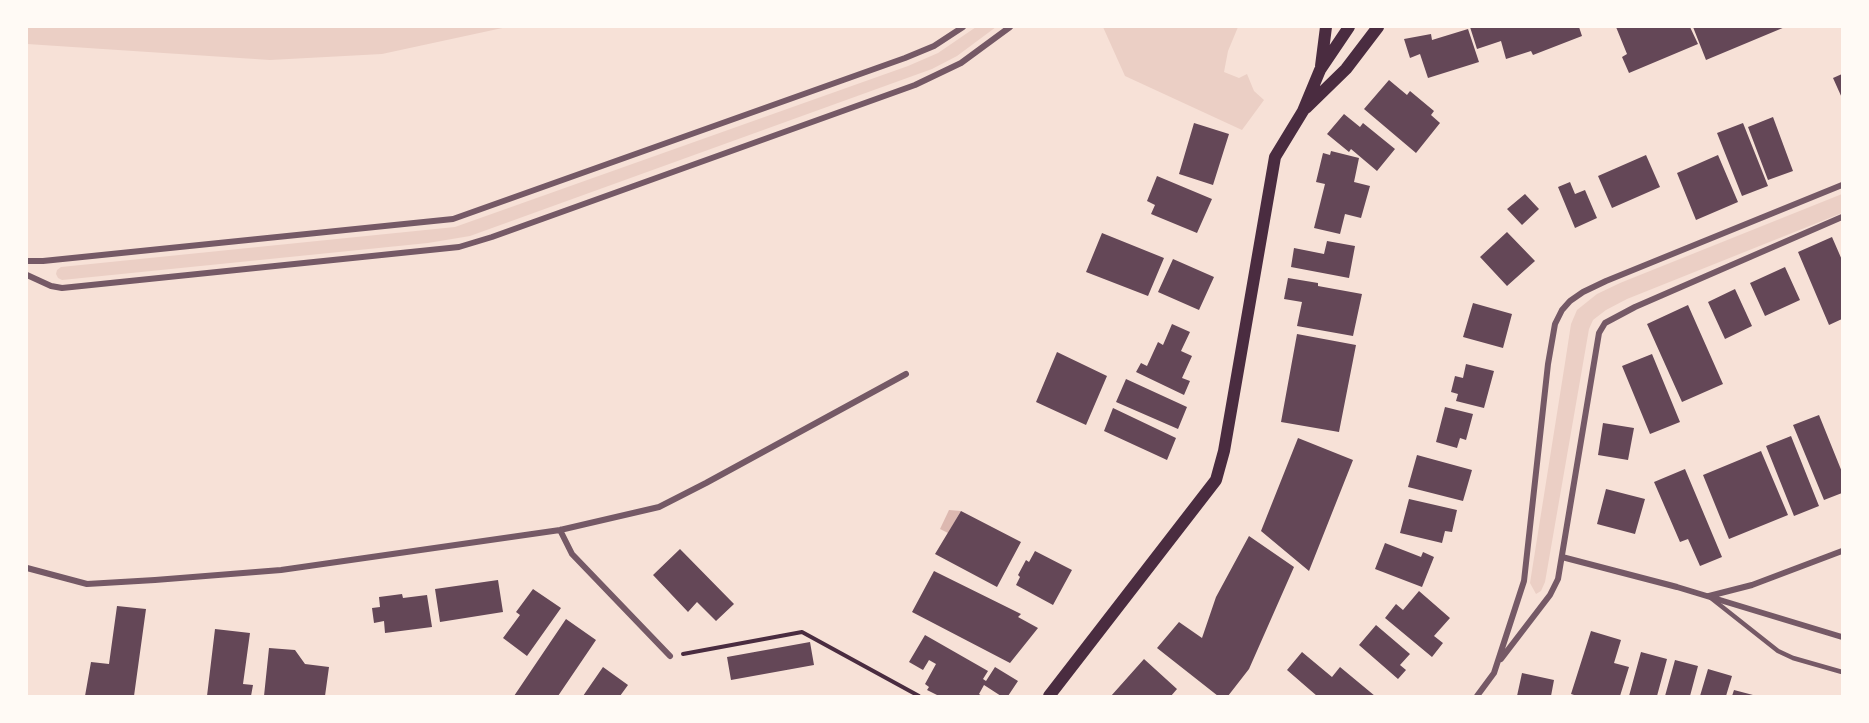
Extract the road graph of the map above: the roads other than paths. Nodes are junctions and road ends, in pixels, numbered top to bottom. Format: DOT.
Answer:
graph roads {
  1 [pos="963,27"];
  2 [pos="1010,27"];
  3 [pos="1326,27"];
  4 [pos="1349,27"];
  5 [pos="1378,27"];
  6 [pos="1320,70"];
  7 [pos="1303,111"];
  8 [pos="1842,185"];
  9 [pos="1842,217"];
  10 [pos="27,261"];
  11 [pos="27,275"];
  12 [pos="906,374"];
  13 [pos="560,530"];
  14 [pos="1842,551"];
  15 [pos="1562,557"];
  16 [pos="27,568"];
  17 [pos="1708,596"];
  18 [pos="1842,637"];
  19 [pos="670,656"];
  20 [pos="1497,664"];
  21 [pos="1842,672"];
  22 [pos="1048,696"];
  23 [pos="1477,696"];
  1 -- 10 [label="street"];
  2 -- 11 [label="street"];
  3 -- 6 [label="main road"];
  4 -- 6 [label="main road"];
  5 -- 7 [label="main road"];
  6 -- 7 [label="main road"];
  7 -- 22 [label="main road"];
  8 -- 20 [label="street"];
  9 -- 15 [label="street"];
  12 -- 13 [label="street"];
  13 -- 16 [label="street"];
  13 -- 19 [label="street"];
  14 -- 17 [label="street"];
  15 -- 17 [label="street"];
  15 -- 20 [label="street"];
  17 -- 18 [label="street"];
  17 -- 21 [label="lane"];
  20 -- 23 [label="street"];
}
